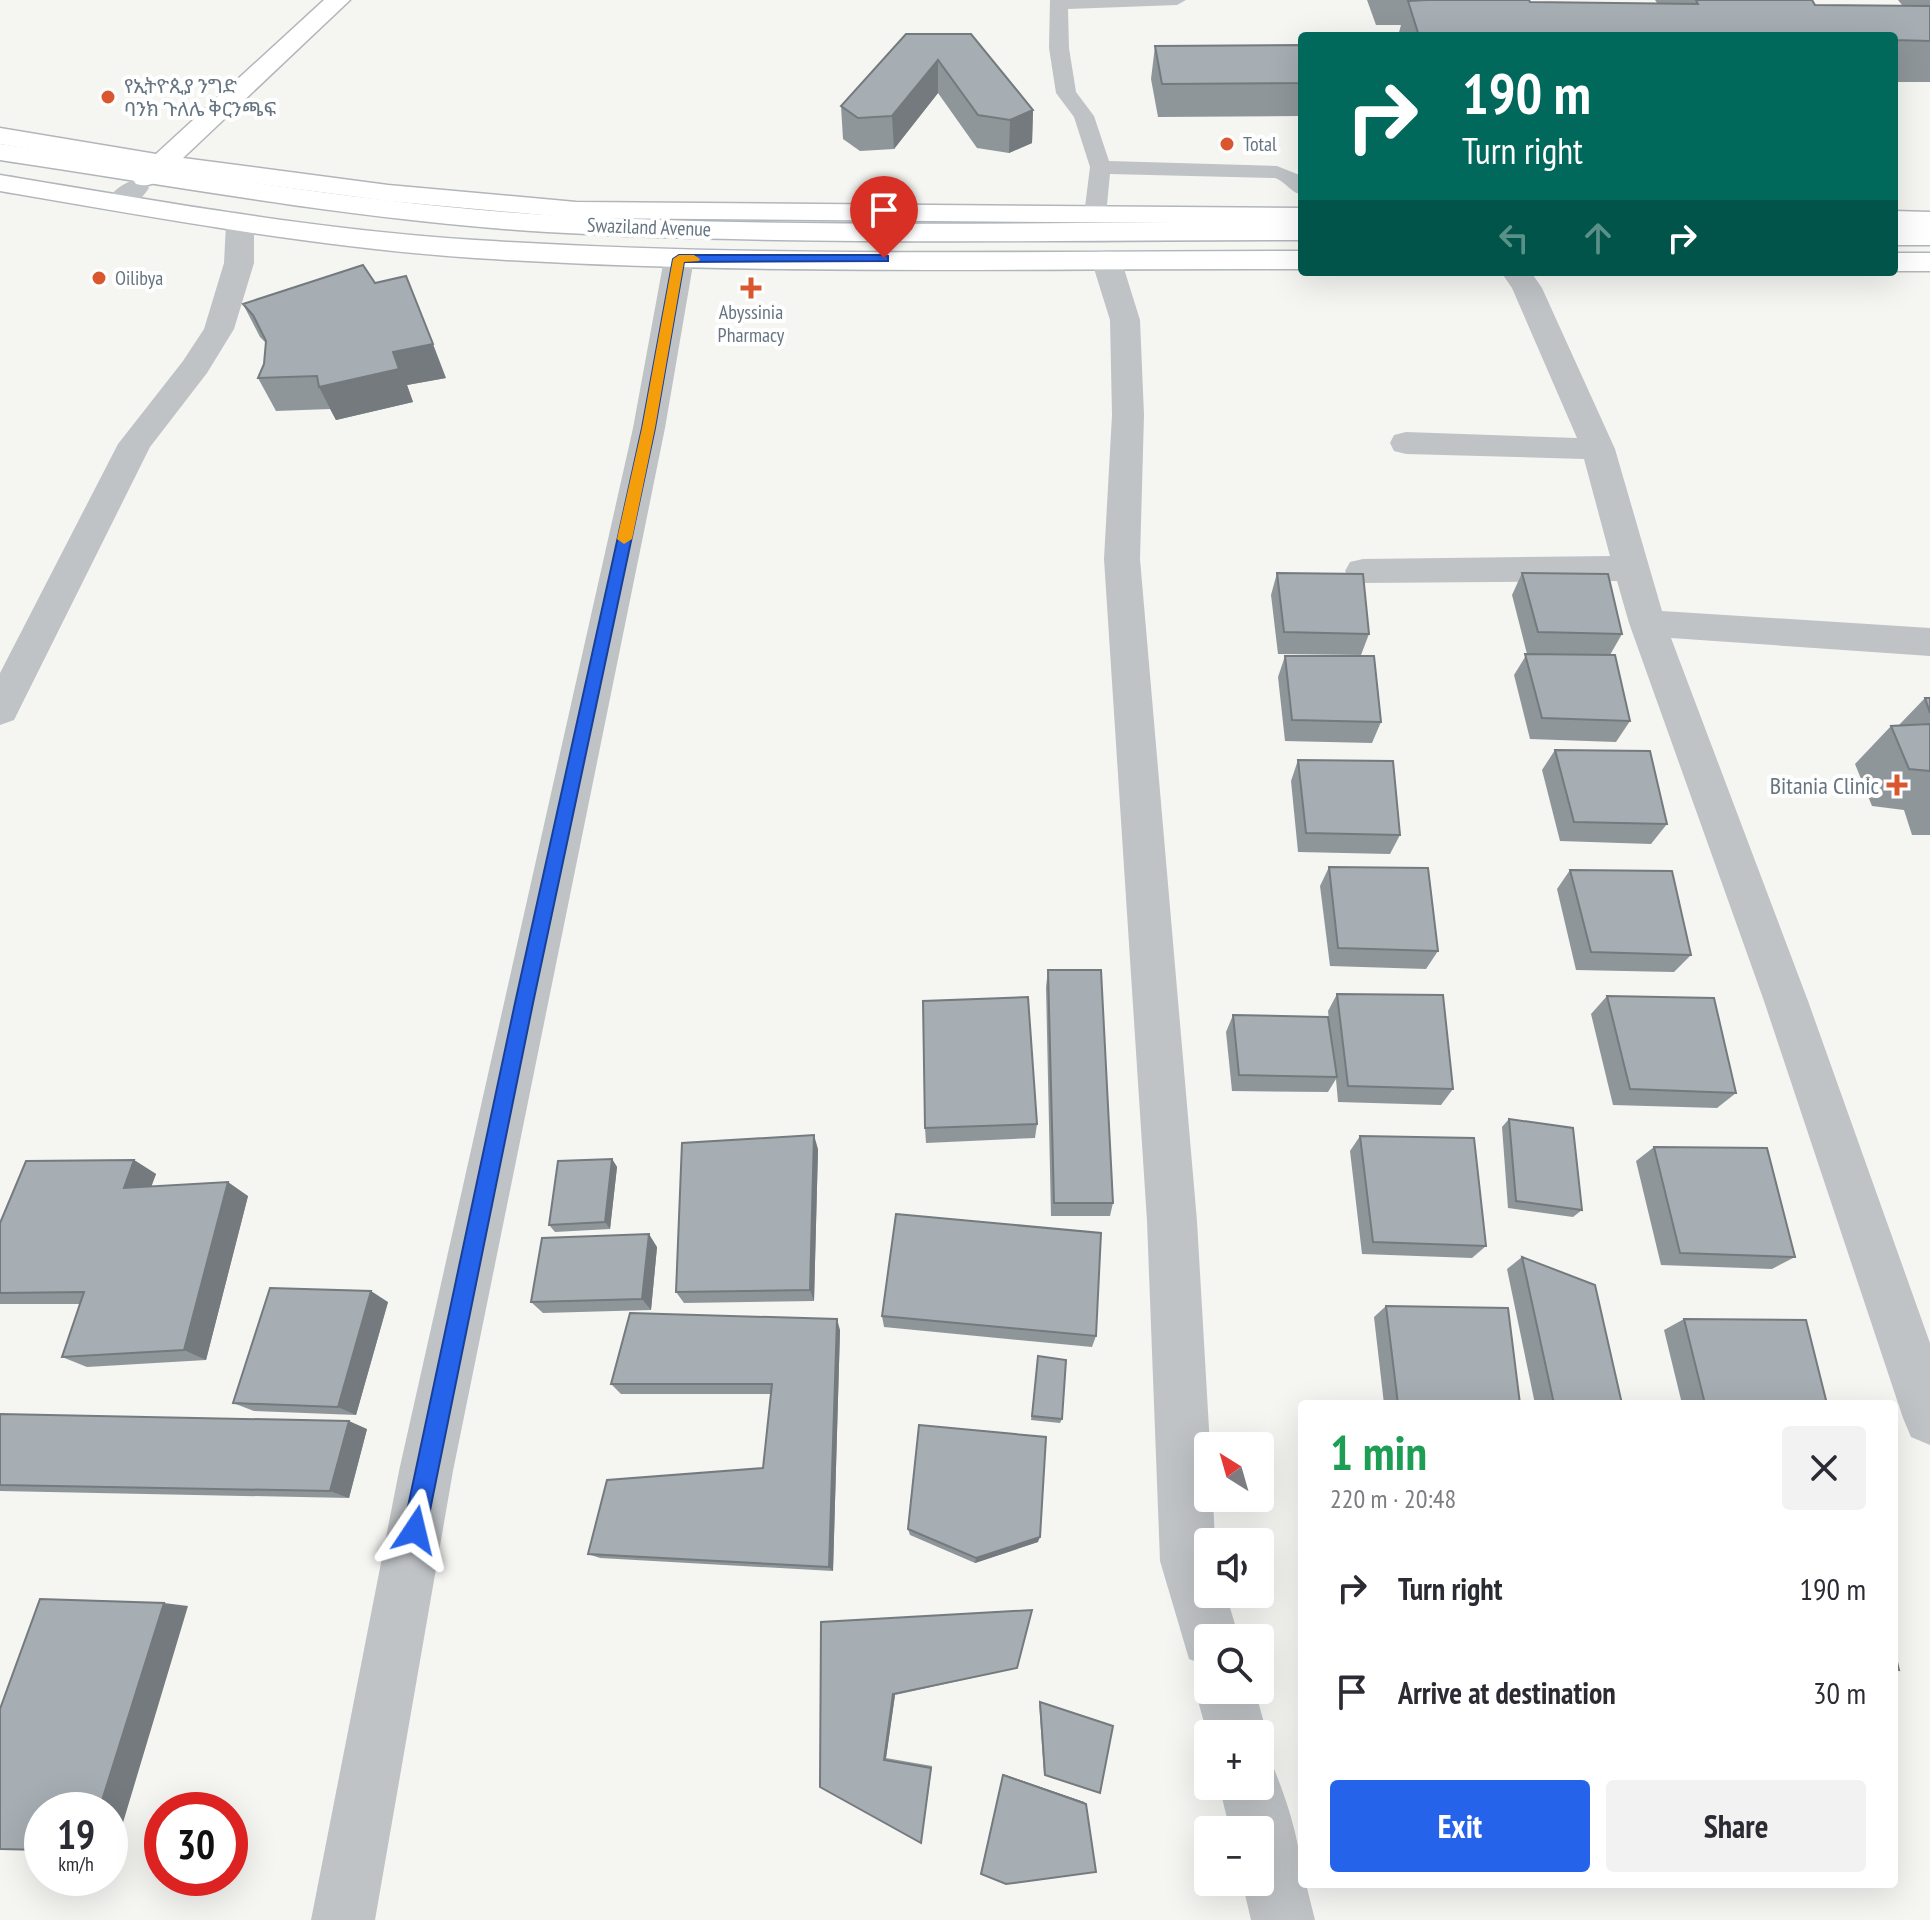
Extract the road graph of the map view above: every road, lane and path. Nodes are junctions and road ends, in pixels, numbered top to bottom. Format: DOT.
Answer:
graph roads {
  1 [pos="338,0"];
  2 [pos="1177,0"];
  3 [pos="1059,2"];
  4 [pos="0,136"];
  5 [pos="0,152"];
  6 [pos="0,167"];
  7 [pos="1100,167"];
  8 [pos="141,182"];
  9 [pos="0,183"];
  10 [pos="1298,185"];
  11 [pos="1095,215"];
  12 [pos="1298,216"];
  13 [pos="1898,219"];
  14 [pos="1930,220"];
  15 [pos="240,224"];
  16 [pos="1298,231"];
  17 [pos="1898,236"];
  18 [pos="1930,236"];
  19 [pos="1298,245"];
  20 [pos="1898,249"];
  21 [pos="1930,249"];
  22 [pos="679,259"];
  23 [pos="1106,259"];
  24 [pos="1298,260"];
  25 [pos="1898,262"];
  26 [pos="1930,262"];
  27 [pos="1519,276"];
  28 [pos="1406,443"];
  29 [pos="1598,449"];
  30 [pos="1633,568"];
  31 [pos="1363,571"];
  32 [pos="1647,623"];
  33 [pos="0,634"];
  34 [pos="40,635"];
  35 [pos="1930,642"];
  36 [pos="0,710"];
  37 [pos="1930,1418"];
  38 [pos="1206,1624"];
  39 [pos="1253,1800"];
  40 [pos="343,1920"];
  41 [pos="1283,1920"];
  1 -- 8 [label="main road"];
  2 -- 3 [label="lane"];
  3 -- 7 [label="lane"];
  4 -- 8 [label="main road"];
  5 -- 8 [label="main road, Swaziland Avenue"];
  6 -- 8 [label="main road, Swaziland Avenue"];
  7 -- 10 [label="lane"];
  7 -- 11 [label="lane"];
  8 -- 9 [label="main road"];
  8 -- 11 [label="main road"];
  8 -- 15 [label="main road"];
  8 -- 16 [label="main road, Swaziland Avenue"];
  8 -- 19 [label="main road, Swaziland Avenue"];
  11 -- 12 [label="main road"];
  13 -- 14 [label="main road"];
  15 -- 22 [label="main road"];
  15 -- 34 [label="street"];
  17 -- 18 [label="main road"];
  20 -- 21 [label="main road"];
  22 -- 23 [label="main road"];
  22 -- 40 [label="street"];
  23 -- 24 [label="main road"];
  23 -- 38 [label="street"];
  25 -- 26 [label="main road"];
  27 -- 29 [label="street"];
  28 -- 29 [label="street"];
  29 -- 30 [label="street"];
  30 -- 31 [label="street"];
  30 -- 32 [label="street"];
  32 -- 35 [label="street"];
  32 -- 37 [label="street"];
  33 -- 34 [label="street"];
  34 -- 36 [label="street"];
  39 -- 41 [label="street"];
}
